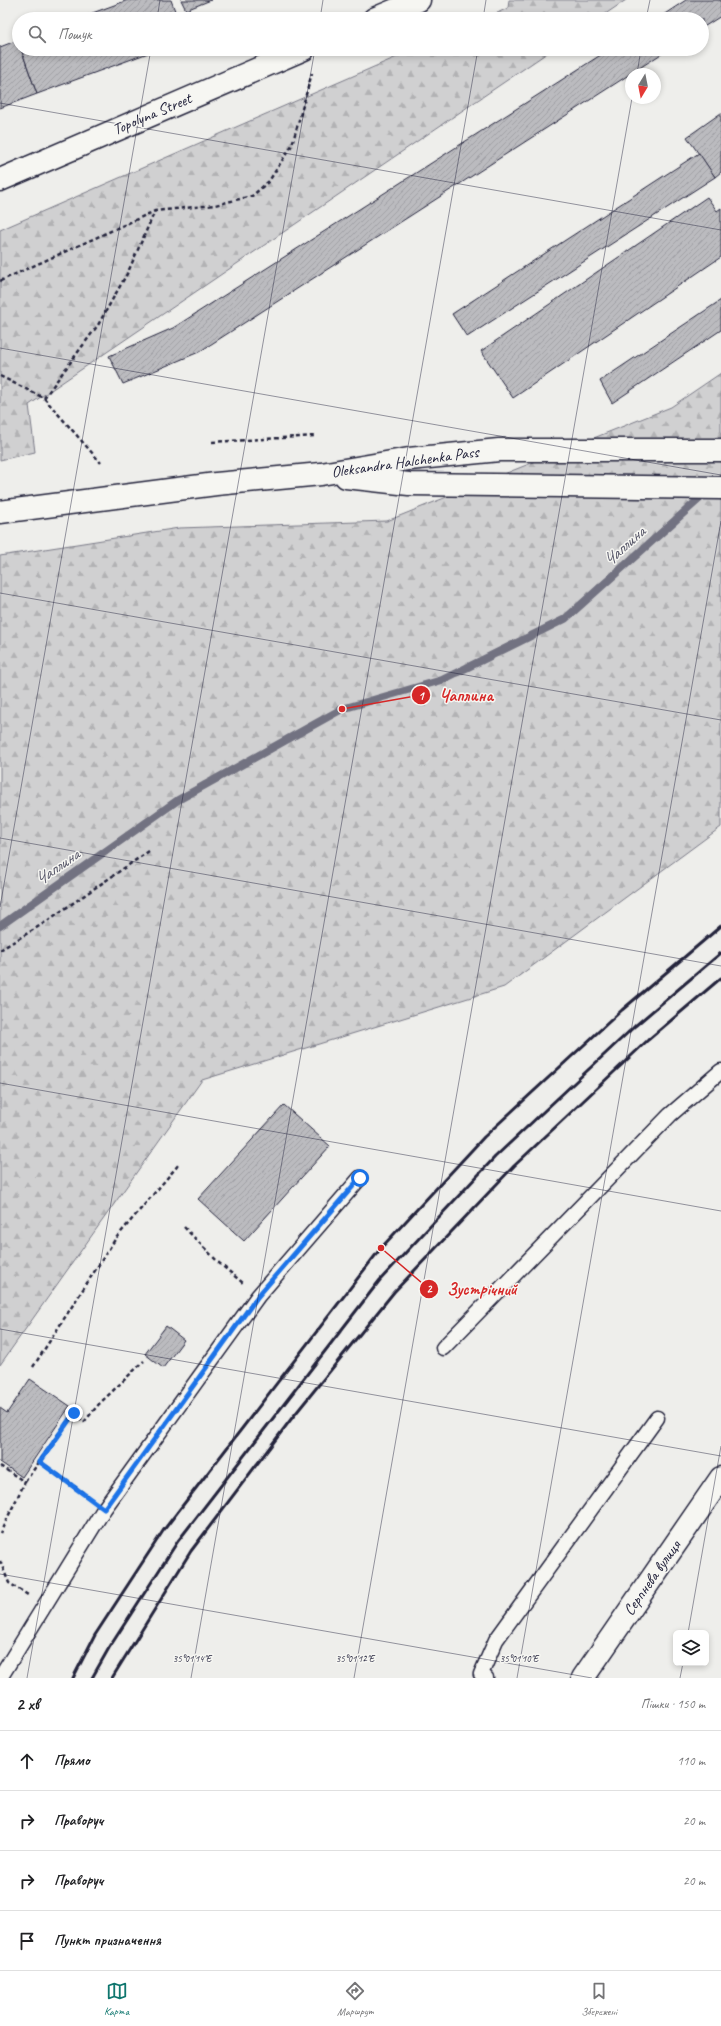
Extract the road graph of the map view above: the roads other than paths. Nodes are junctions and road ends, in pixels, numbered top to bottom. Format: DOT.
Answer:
graph roads {
  1 [pos="418,0"];
  2 [pos="390,12"];
  3 [pos="288,56"];
  4 [pos="0,180"];
  5 [pos="721,450"];
  6 [pos="321,474"];
  7 [pos="721,488"];
  8 [pos="0,512"];
  9 [pos="721,1070"];
  10 [pos="360,1178"];
  11 [pos="443,1348"];
  12 [pos="656,1418"];
  13 [pos="721,1478"];
  14 [pos="591,1675"];
  15 [pos="0,1678"];
  16 [pos="486,1678"];
  1 -- 2 [label="main road"];
  3 -- 4 [label="main road, Topolyna Street"];
  5 -- 6 [label="main road, Oleksandra Halchenka Pass"];
  6 -- 7 [label="main road, Oleksandra Halchenka Pass"];
  6 -- 8 [label="main road"];
  9 -- 11 [label="lane"];
  10 -- 15 [label="lane"];
  12 -- 16 [label="lane"];
  13 -- 14 [label="main road, Серпнева вулиця"];
}
